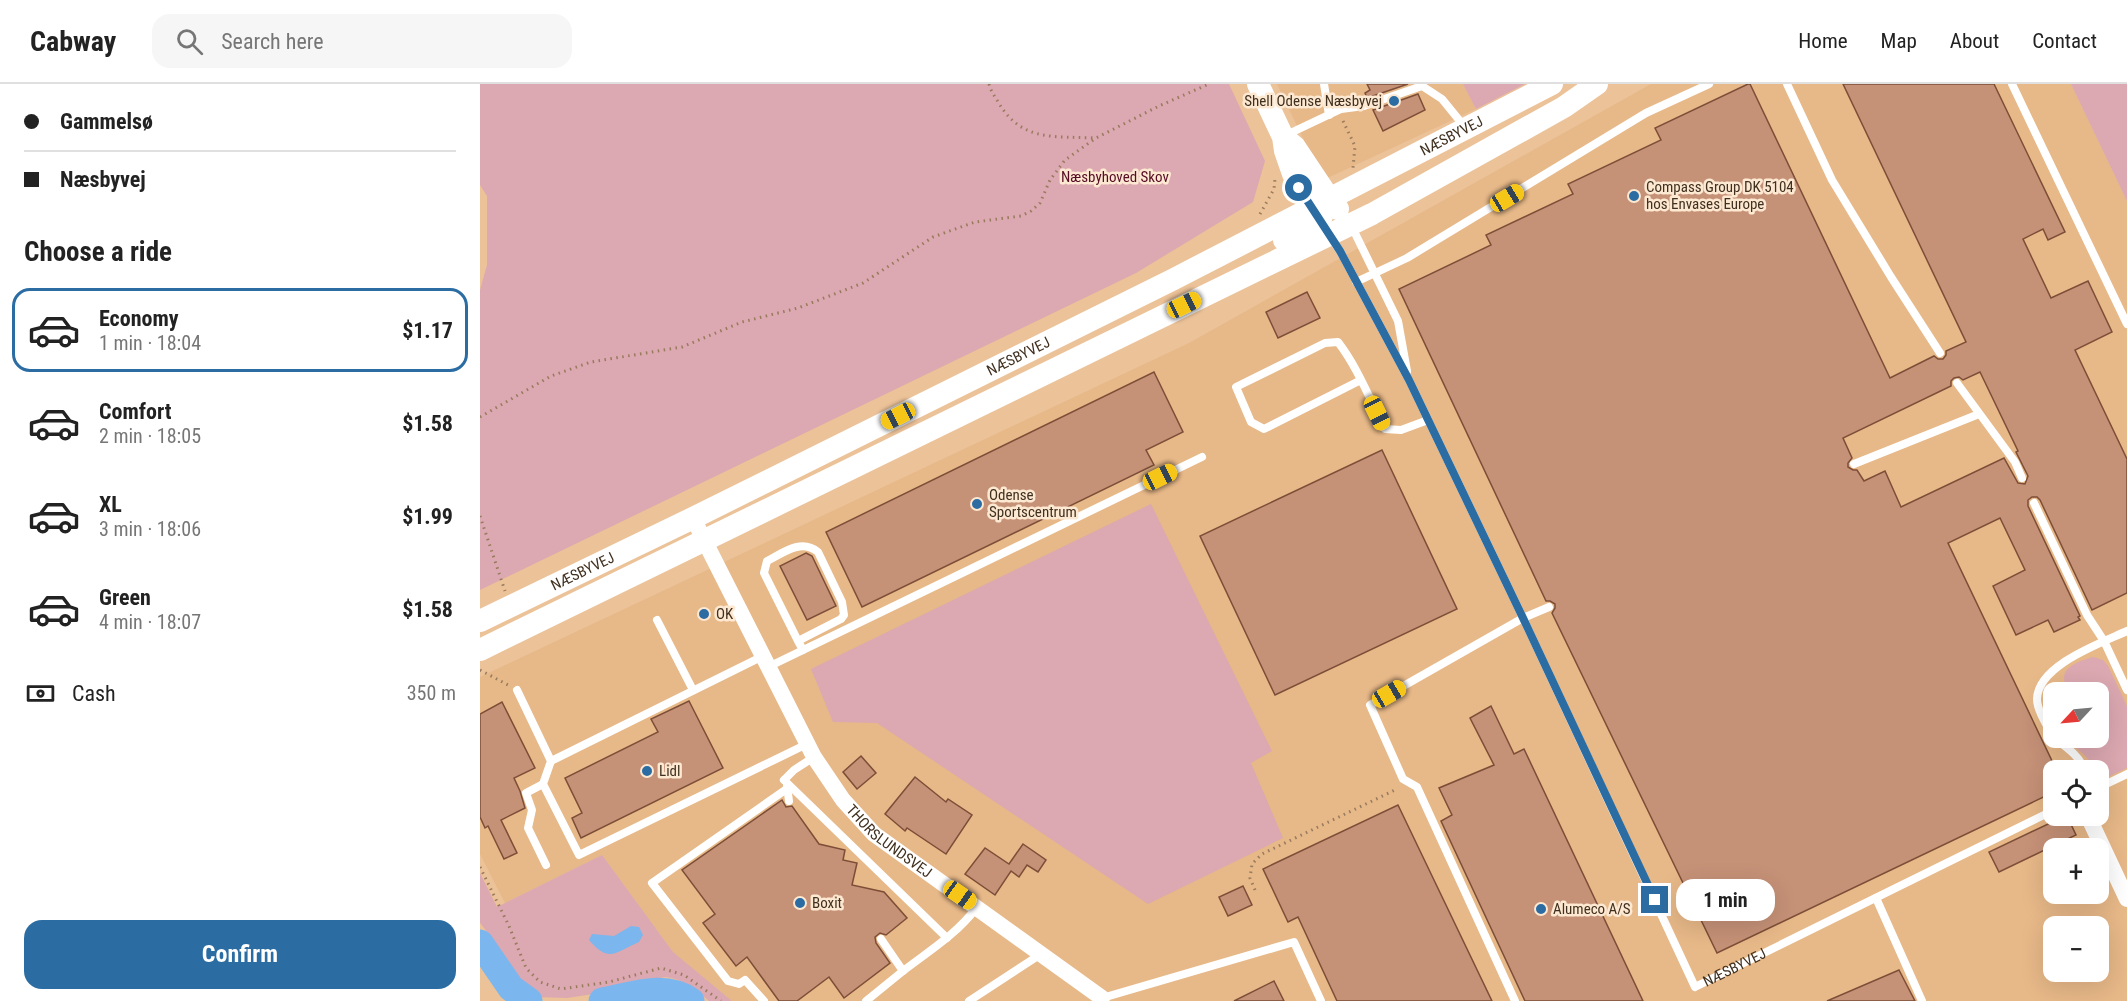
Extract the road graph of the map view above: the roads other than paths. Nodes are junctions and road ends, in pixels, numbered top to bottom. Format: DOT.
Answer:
graph roads {
  1 [pos="1258,84"];
  2 [pos="1324,84"];
  3 [pos="1552,84"];
  4 [pos="1597,84"];
  5 [pos="1709,84"];
  6 [pos="1787,84"];
  7 [pos="2012,84"];
  8 [pos="1334,113"];
  9 [pos="1466,129"];
  10 [pos="1283,137"];
  11 [pos="1330,216"];
  12 [pos="1375,274"];
  13 [pos="1356,282"];
  14 [pos="2127,324"];
  15 [pos="1940,353"];
  16 [pos="1361,380"];
  17 [pos="1409,380"];
  18 [pos="1957,383"];
  19 [pos="1979,414"];
  20 [pos="1428,420"];
  21 [pos="1202,457"];
  22 [pos="1854,465"];
  23 [pos="2022,478"];
  24 [pos="2034,503"];
  25 [pos="693,518"];
  26 [pos="704,541"];
  27 [pos="1549,607"];
  28 [pos="1523,618"];
  29 [pos="657,620"];
  30 [pos="480,621"];
  31 [pos="2127,631"];
  32 [pos="2104,641"];
  33 [pos="801,646"];
  34 [pos="480,650"];
  35 [pos="765,662"];
  36 [pos="2044,682"];
  37 [pos="2043,683"];
  38 [pos="517,690"];
  39 [pos="693,690"];
  40 [pos="2127,690"];
  41 [pos="2043,715"];
  42 [pos="2067,748"];
  43 [pos="810,751"];
  44 [pos="551,760"];
  45 [pos="2079,760"];
  46 [pos="2127,774"];
  47 [pos="2109,783"];
  48 [pos="543,784"];
  49 [pos="786,784"];
  50 [pos="789,801"];
  51 [pos="2043,815"];
  52 [pos="2093,826"];
  53 [pos="546,865"];
  54 [pos="1875,898"];
  55 [pos="2127,899"];
  56 [pos="977,907"];
  57 [pos="947,938"];
  58 [pos="880,939"];
  59 [pos="1042,954"];
  60 [pos="903,971"];
  61 [pos="1102,998"];
  62 [pos="764,1001"];
  63 [pos="866,1001"];
  64 [pos="969,1001"];
  65 [pos="1321,1001"];
  66 [pos="1515,1001"];
  67 [pos="1922,1001"];
  1 -- 10 [label="street"];
  2 -- 8 [label="lane"];
  3 -- 9 [label="street, NÆSBYVEJ"];
  4 -- 11 [label="street, NÆSBYVEJ"];
  5 -- 12 [label="lane"];
  6 -- 15 [label="lane"];
  7 -- 14 [label="lane"];
  8 -- 9 [label="lane"];
  8 -- 10 [label="lane"];
  9 -- 11 [label="street"];
  9 -- 11 [label="street, NÆSBYVEJ"];
  10 -- 11 [label="street"];
  11 -- 12 [label="lane, NÆSBYVEJ"];
  11 -- 13 [label="lane, NÆSBYVEJ"];
  11 -- 25 [label="street, NÆSBYVEJ"];
  11 -- 26 [label="street, NÆSBYVEJ"];
  12 -- 13 [label="lane"];
  12 -- 17 [label="lane, NÆSBYVEJ"];
  13 -- 17 [label="lane, NÆSBYVEJ"];
  16 -- 16 [label="lane"];
  16 -- 20 [label="lane"];
  17 -- 20 [label="lane, NÆSBYVEJ"];
  18 -- 19 [label="lane"];
  19 -- 22 [label="lane"];
  19 -- 23 [label="lane"];
  20 -- 28 [label="lane, NÆSBYVEJ"];
  21 -- 33 [label="lane"];
  24 -- 32 [label="lane"];
  25 -- 26 [label="street, THORSLUNDSVEJ"];
  25 -- 30 [label="street, NÆSBYVEJ"];
  26 -- 34 [label="street, NÆSBYVEJ"];
  26 -- 35 [label="street, THORSLUNDSVEJ"];
  27 -- 28 [label="lane"];
  28 -- 54 [label="lane, NÆSBYVEJ"];
  28 -- 66 [label="lane"];
  29 -- 39 [label="lane"];
  31 -- 32 [label="lane"];
  32 -- 36 [label="lane"];
  32 -- 40 [label="lane"];
  33 -- 33 [label="lane"];
  33 -- 35 [label="lane"];
  35 -- 39 [label="lane"];
  35 -- 43 [label="street, THORSLUNDSVEJ"];
  37 -- 41 [label="lane"];
  38 -- 44 [label="lane"];
  39 -- 44 [label="lane"];
  42 -- 45 [label="lane"];
  43 -- 48 [label="lane"];
  43 -- 49 [label="lane"];
  43 -- 56 [label="street, THORSLUNDSVEJ"];
  44 -- 48 [label="lane"];
  46 -- 47 [label="lane"];
  48 -- 53 [label="lane"];
  49 -- 50 [label="lane"];
  49 -- 57 [label="lane"];
  49 -- 62 [label="lane"];
  51 -- 54 [label="lane, NÆSBYVEJ"];
  52 -- 55 [label="street"];
  54 -- 67 [label="lane"];
  56 -- 57 [label="lane"];
  56 -- 59 [label="street, THORSLUNDSVEJ"];
  57 -- 60 [label="lane"];
  58 -- 60 [label="lane"];
  59 -- 61 [label="street, THORSLUNDSVEJ"];
  59 -- 64 [label="lane"];
  60 -- 63 [label="lane"];
  61 -- 65 [label="lane"];
}
